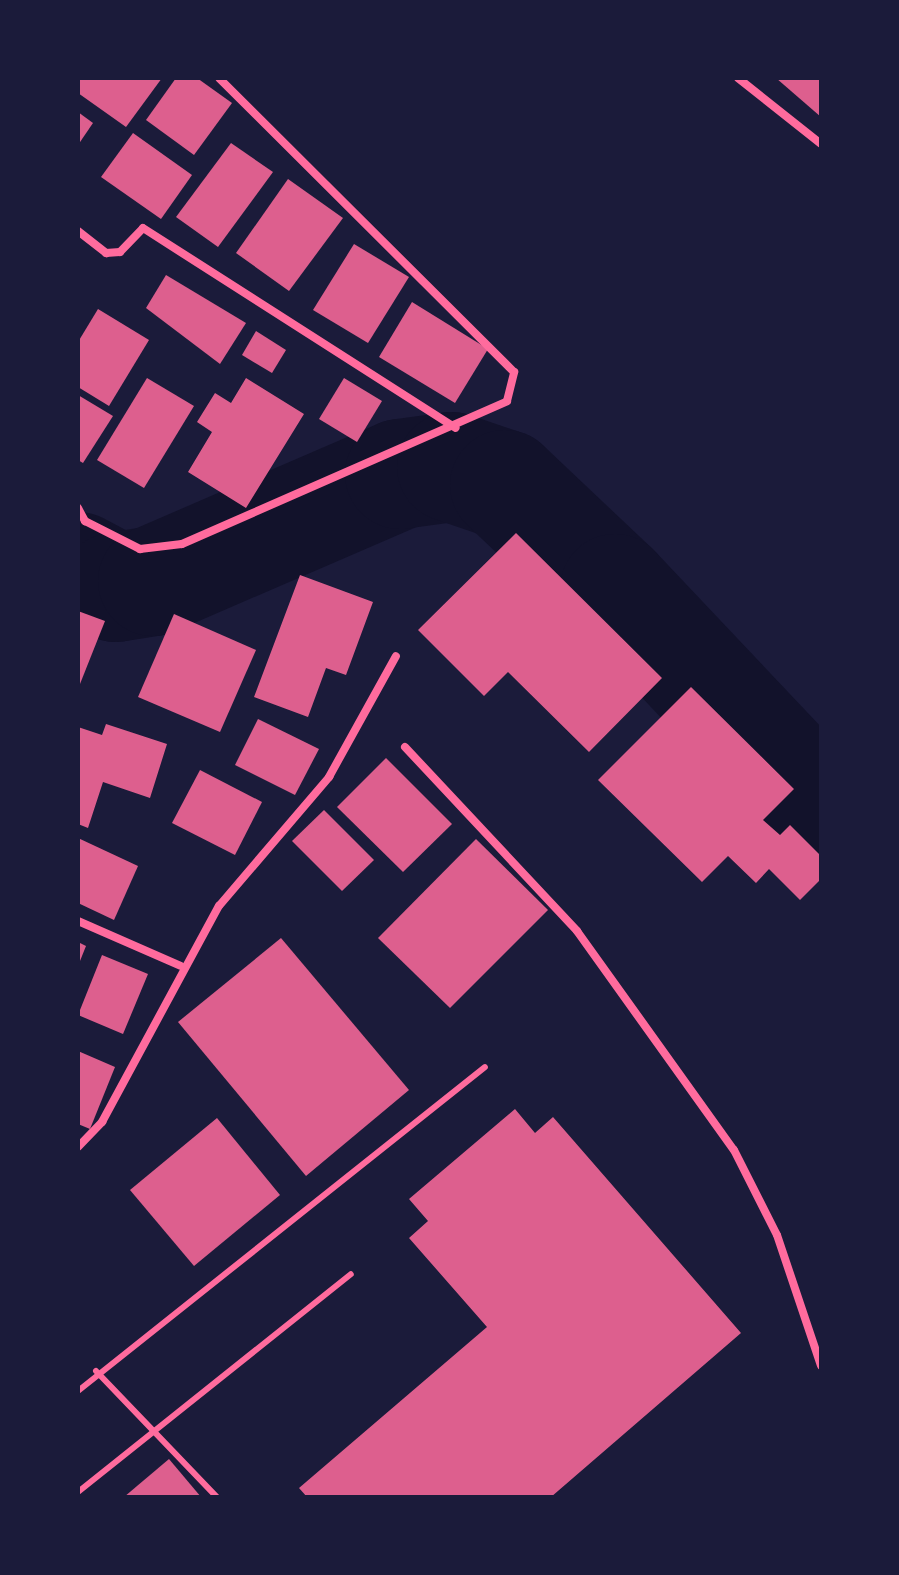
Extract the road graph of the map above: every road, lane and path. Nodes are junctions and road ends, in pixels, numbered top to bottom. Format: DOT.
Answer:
graph roads {
  1 [pos="219,78"];
  2 [pos="738,78"];
  3 [pos="821,144"];
  4 [pos="78,231"];
  5 [pos="456,428"];
  6 [pos="78,508"];
  7 [pos="396,656"];
  8 [pos="405,747"];
  9 [pos="78,921"];
  10 [pos="181,966"];
  11 [pos="485,1067"];
  12 [pos="78,1147"];
  13 [pos="351,1274"];
  14 [pos="821,1366"];
  15 [pos="96,1371"];
  16 [pos="78,1391"];
  17 [pos="153,1426"];
  18 [pos="78,1492"];
  19 [pos="217,1497"];
  1 -- 5 [label="street"];
  2 -- 3 [label="street"];
  4 -- 5 [label="street"];
  5 -- 6 [label="street"];
  7 -- 10 [label="street"];
  8 -- 14 [label="street"];
  9 -- 10 [label="street"];
  10 -- 12 [label="street"];
  11 -- 15 [label="lane"];
  13 -- 17 [label="lane"];
  15 -- 16 [label="lane"];
  15 -- 17 [label="lane"];
  17 -- 18 [label="lane"];
  17 -- 19 [label="lane"];
}
